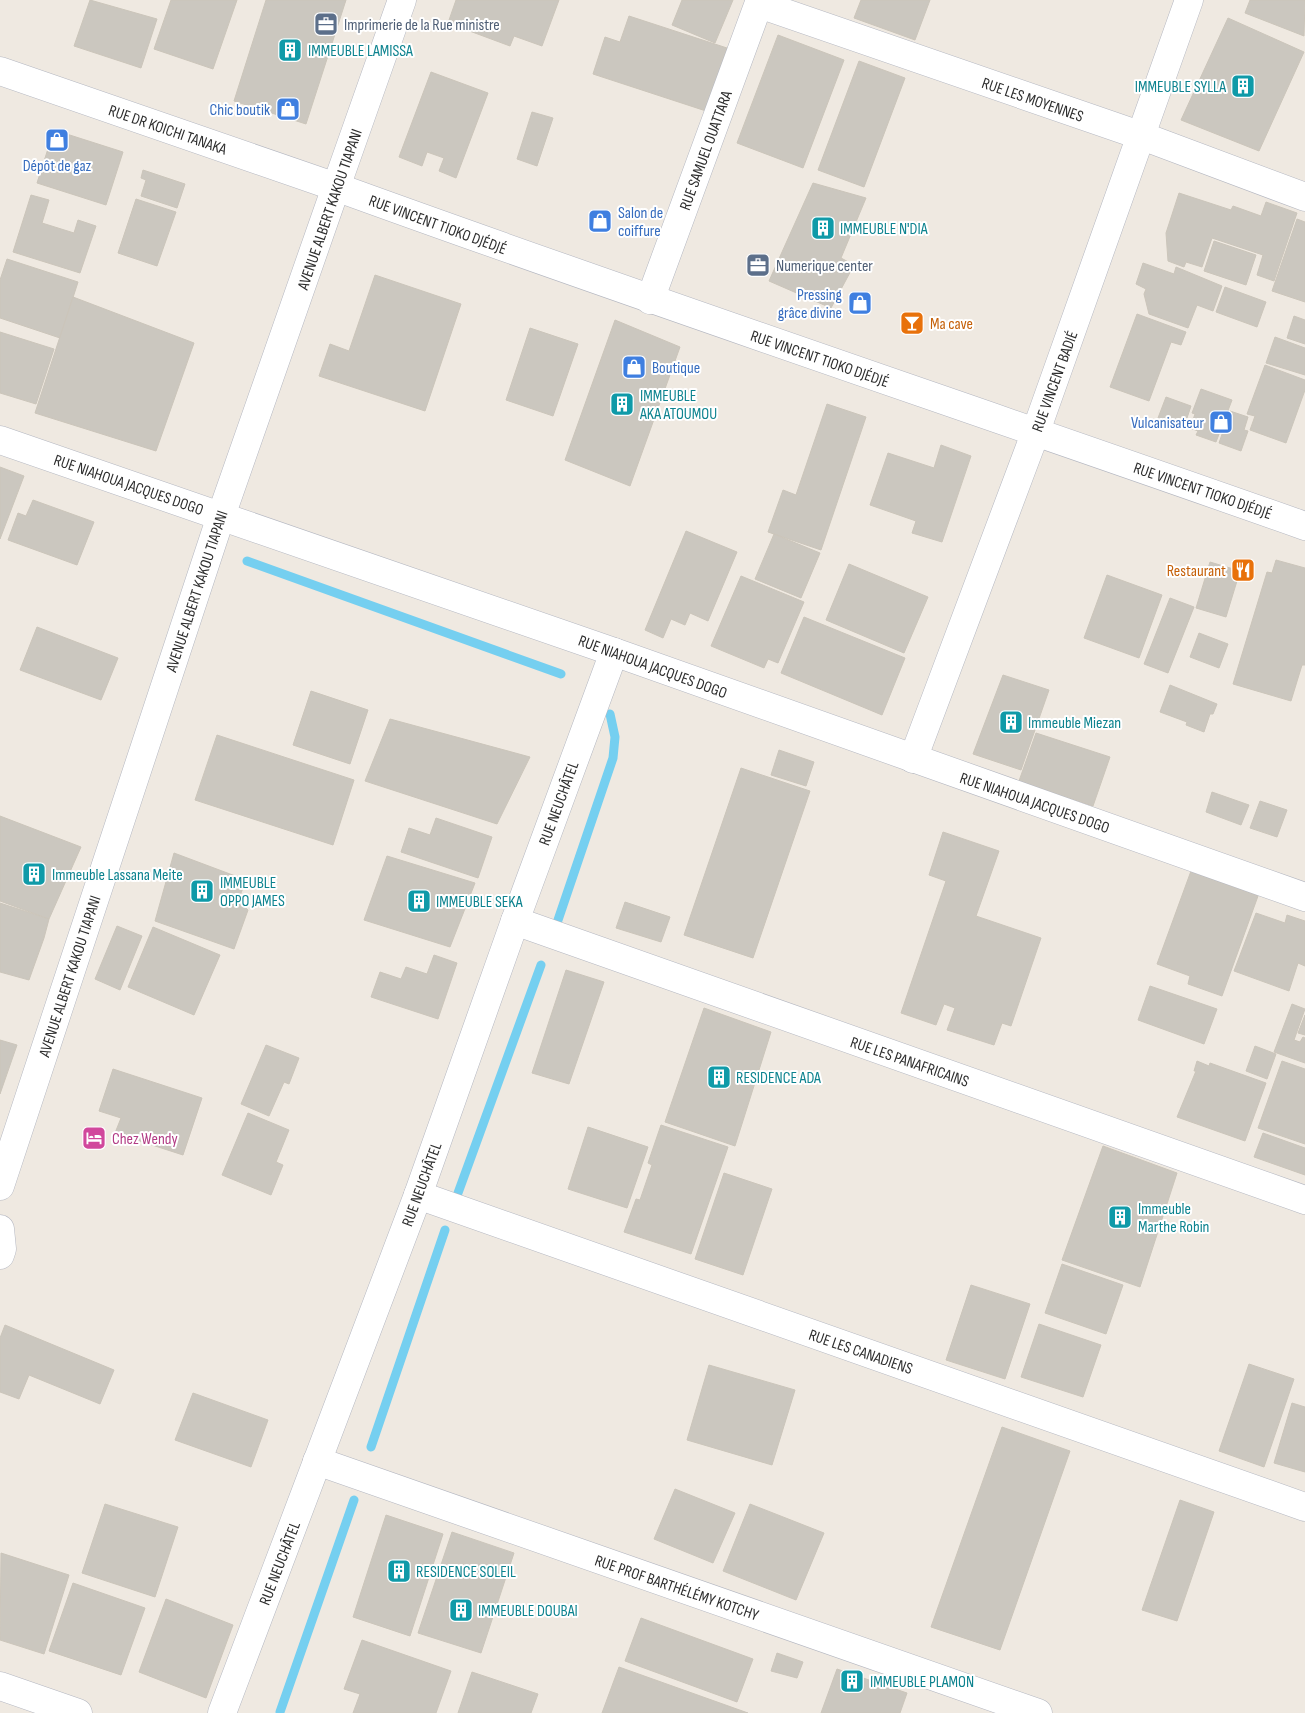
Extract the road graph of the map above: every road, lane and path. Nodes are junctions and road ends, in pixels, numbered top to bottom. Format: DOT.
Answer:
graph roads {
  1 [pos="402,0"];
  2 [pos="1190,0"];
  3 [pos="759,2"];
  4 [pos="0,71"];
  5 [pos="1142,136"];
  6 [pos="336,187"];
  7 [pos="1305,197"];
  8 [pos="650,300"];
  9 [pos="1036,431"];
  10 [pos="0,440"];
  11 [pos="221,516"];
  12 [pos="1305,526"];
  13 [pos="614,652"];
  14 [pos="913,759"];
  15 [pos="1305,896"];
  16 [pos="515,921"];
  17 [pos="0,1186"];
  18 [pos="418,1195"];
  19 [pos="1305,1200"];
  20 [pos="0,1229"];
  21 [pos="0,1255"];
  22 [pos="317,1461"];
  23 [pos="1305,1507"];
  24 [pos="0,1686"];
  25 [pos="78,1713"];
  26 [pos="222,1713"];
  27 [pos="1038,1713"];
  1 -- 6 [label="street, AVENUE ALBERT KAKOU TIAPANI"];
  2 -- 5 [label="street, RUE VINCENT BADIÉ"];
  3 -- 5 [label="street, RUE LES MOYENNES"];
  3 -- 8 [label="street, RUE SAMUEL OUATTARA"];
  4 -- 6 [label="street, RUE DR KOICHI TANAKA"];
  5 -- 7 [label="street, RUE LES MOYENNES"];
  5 -- 9 [label="street, RUE VINCENT BADIÉ"];
  6 -- 8 [label="street, RUE VINCENT TIOKO DJÉDJÉ"];
  6 -- 11 [label="street, AVENUE ALBERT KAKOU TIAPANI"];
  8 -- 9 [label="street, RUE VINCENT TIOKO DJÉDJÉ"];
  9 -- 12 [label="street, RUE VINCENT TIOKO DJÉDJÉ"];
  9 -- 14 [label="street, RUE VINCENT BADIÉ"];
  10 -- 11 [label="street, RUE NIAHOUA JACQUES DOGO"];
  11 -- 13 [label="street, RUE NIAHOUA JACQUES DOGO"];
  11 -- 17 [label="street, AVENUE ALBERT KAKOU TIAPANI"];
  13 -- 14 [label="street, RUE NIAHOUA JACQUES DOGO"];
  13 -- 16 [label="street, RUE NEUCHÂTEL"];
  14 -- 15 [label="street, RUE NIAHOUA JACQUES DOGO"];
  16 -- 18 [label="street, RUE NEUCHÂTEL"];
  16 -- 19 [label="street, RUE LES PANAFRICAINS"];
  18 -- 22 [label="street, RUE NEUCHÂTEL"];
  18 -- 23 [label="street, RUE LES CANADIENS"];
  20 -- 21 [label="street"];
  22 -- 26 [label="street, RUE NEUCHÂTEL"];
  22 -- 27 [label="street, RUE PROF BARTHÉLÉMY KOTCHY"];
  24 -- 25 [label="street"];
}
